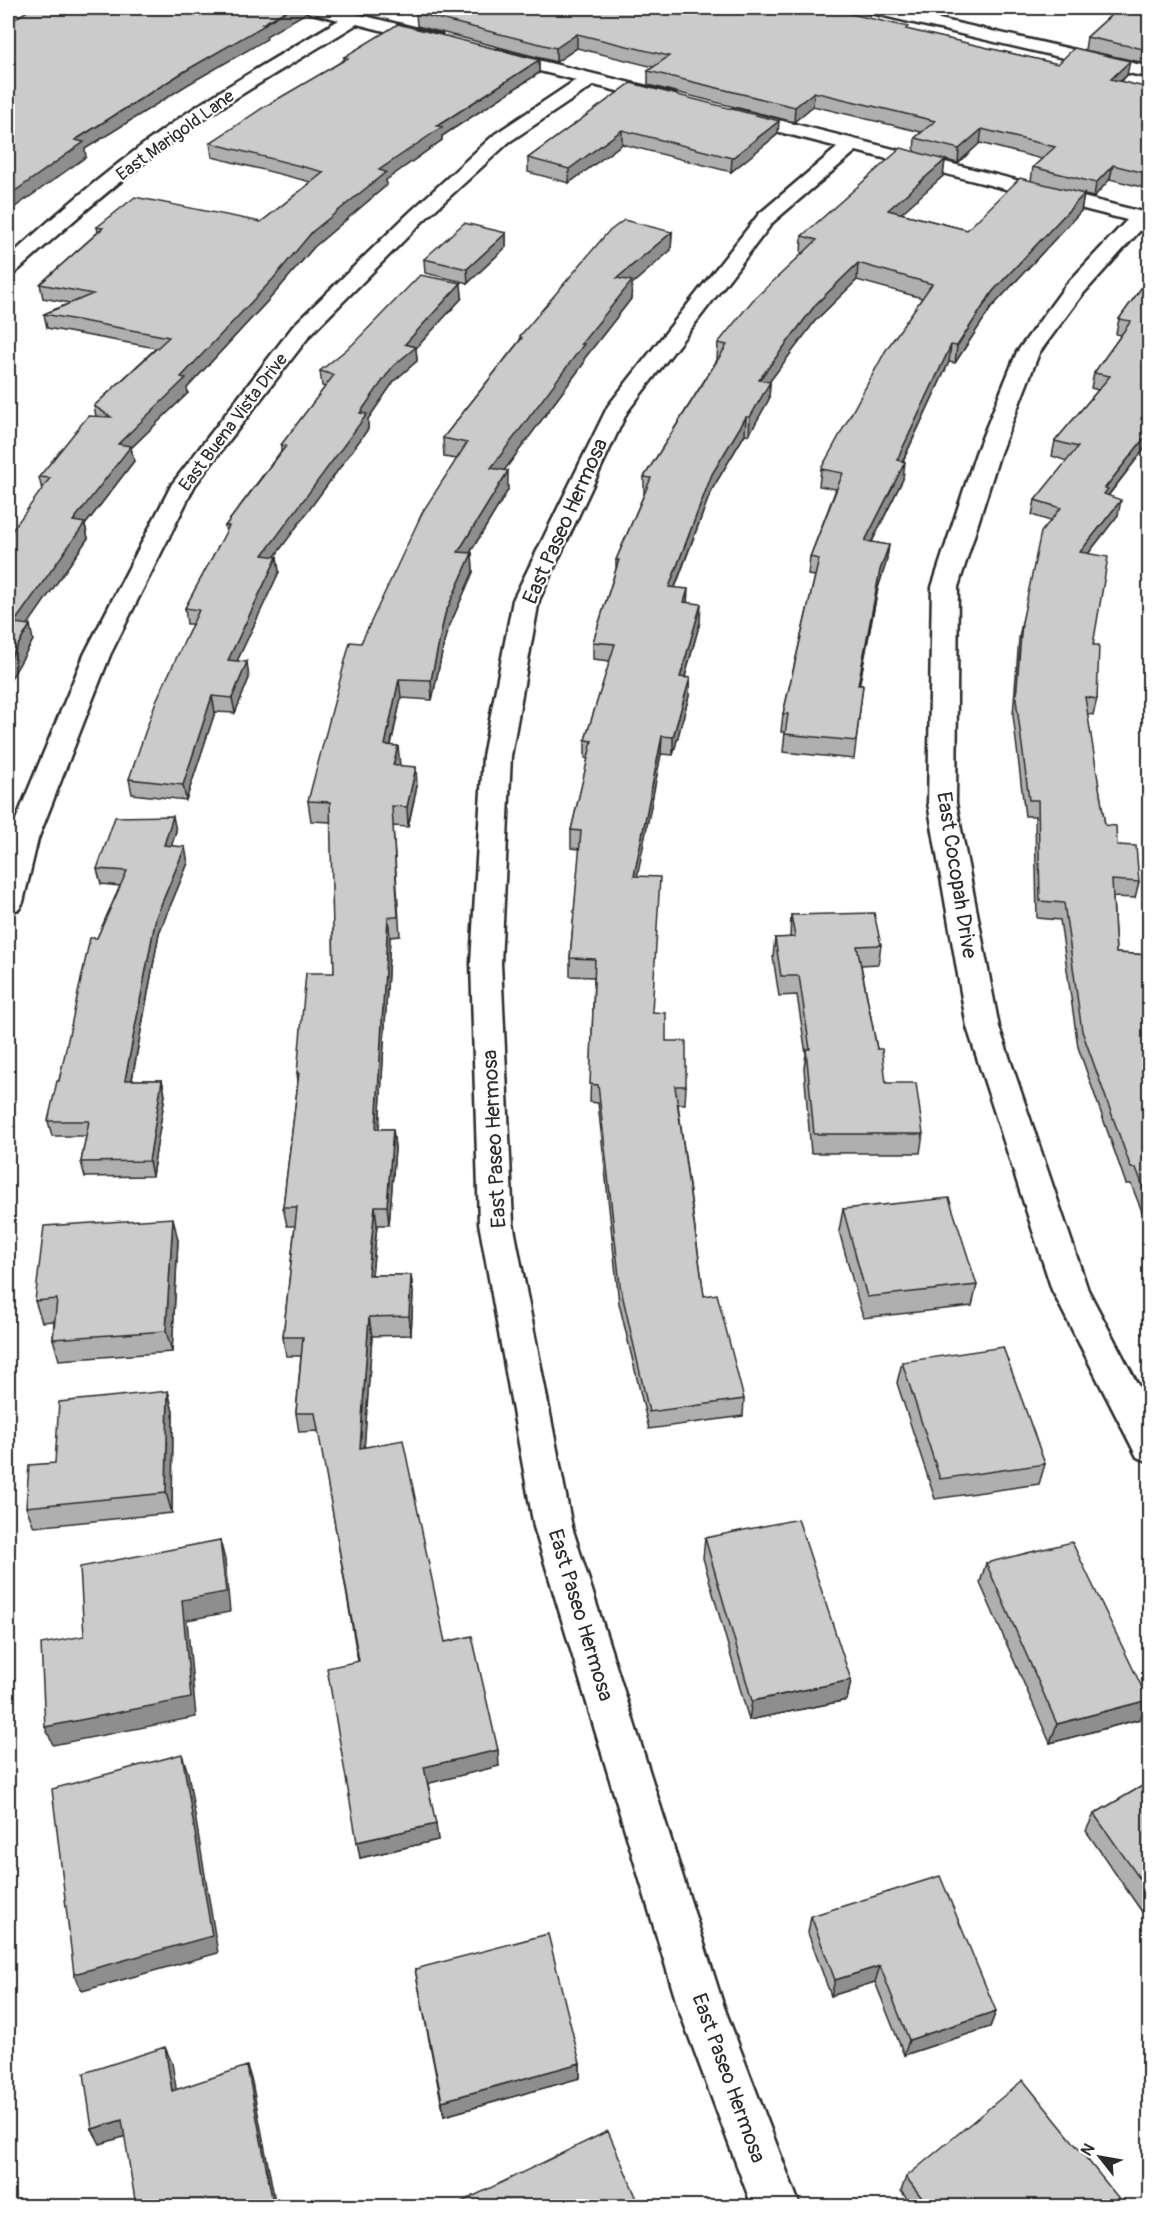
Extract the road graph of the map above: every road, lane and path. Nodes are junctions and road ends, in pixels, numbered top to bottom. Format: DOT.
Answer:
graph roads {
  1 [pos="314,8"];
  2 [pos="871,8"];
  3 [pos="355,18"];
  4 [pos="456,44"];
  5 [pos="478,50"];
  6 [pos="1149,73"];
  7 [pos="590,79"];
  8 [pos="682,102"];
  9 [pos="716,111"];
  10 [pos="852,145"];
  11 [pos="1145,218"];
  12 [pos="8,269"];
  13 [pos="8,902"];
  14 [pos="1149,1446"];
  15 [pos="776,2206"];
  1 -- 3 [label="street"];
  2 -- 6 [label="street"];
  3 -- 4 [label="street"];
  3 -- 12 [label="street, East Marigold Lane"];
  5 -- 7 [label="street"];
  7 -- 8 [label="street"];
  7 -- 13 [label="street, East Buena Vista Drive"];
  9 -- 10 [label="street"];
  10 -- 11 [label="street"];
  10 -- 15 [label="street, East Paseo Hermosa"];
  11 -- 14 [label="street, East Cocopah Drive"];
}
